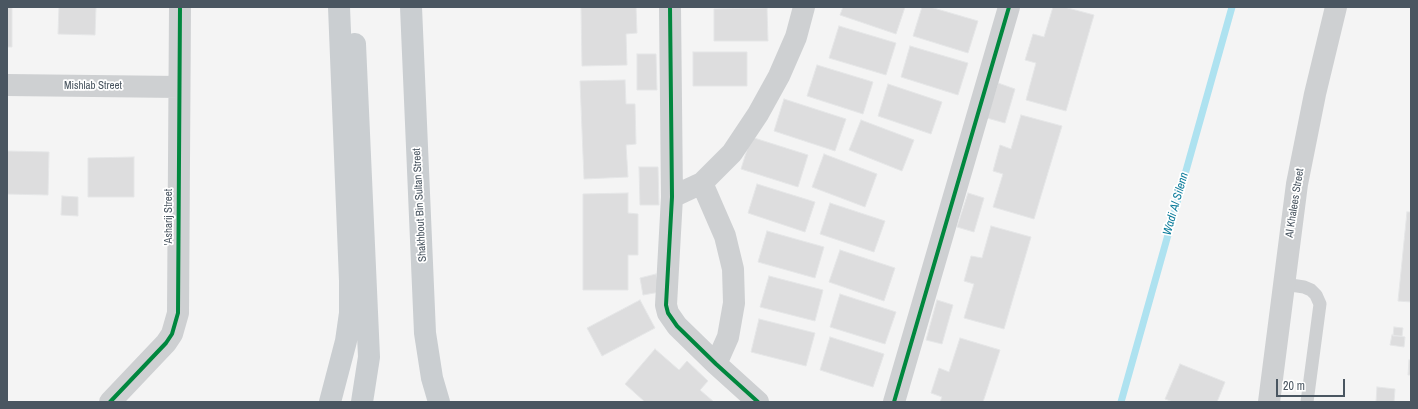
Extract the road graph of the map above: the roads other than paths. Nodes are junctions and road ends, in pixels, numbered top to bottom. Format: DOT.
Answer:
graph roads {
  1 [pos="180,7"];
  2 [pos="339,7"];
  3 [pos="353,7"];
  4 [pos="411,7"];
  5 [pos="670,7"];
  6 [pos="804,7"];
  7 [pos="1009,7"];
  8 [pos="1336,7"];
  9 [pos="7,85"];
  10 [pos="179,87"];
  11 [pos="702,184"];
  12 [pos="672,197"];
  13 [pos="1284,284"];
  14 [pos="716,364"];
  15 [pos="110,402"];
  16 [pos="330,402"];
  17 [pos="362,402"];
  18 [pos="440,402"];
  19 [pos="758,402"];
  20 [pos="894,402"];
  21 [pos="1269,402"];
  22 [pos="1307,402"];
  1 -- 10 [label="street, 'Asharij Street"];
  2 -- 16 [label="main road"];
  3 -- 17 [label="main road"];
  4 -- 18 [label="main road, Shakhbout Bin Sultan Street"];
  5 -- 12 [label="street"];
  6 -- 11 [label="street"];
  7 -- 20 [label="street"];
  8 -- 13 [label="street, Al Khalees Street"];
  9 -- 10 [label="street, Mishlab Street"];
  10 -- 15 [label="street, 'Asharij Street"];
  11 -- 12 [label="street"];
  11 -- 14 [label="street"];
  12 -- 14 [label="street"];
  13 -- 21 [label="street, Al Khalees Street"];
  13 -- 22 [label="lane"];
  14 -- 19 [label="street"];
}
